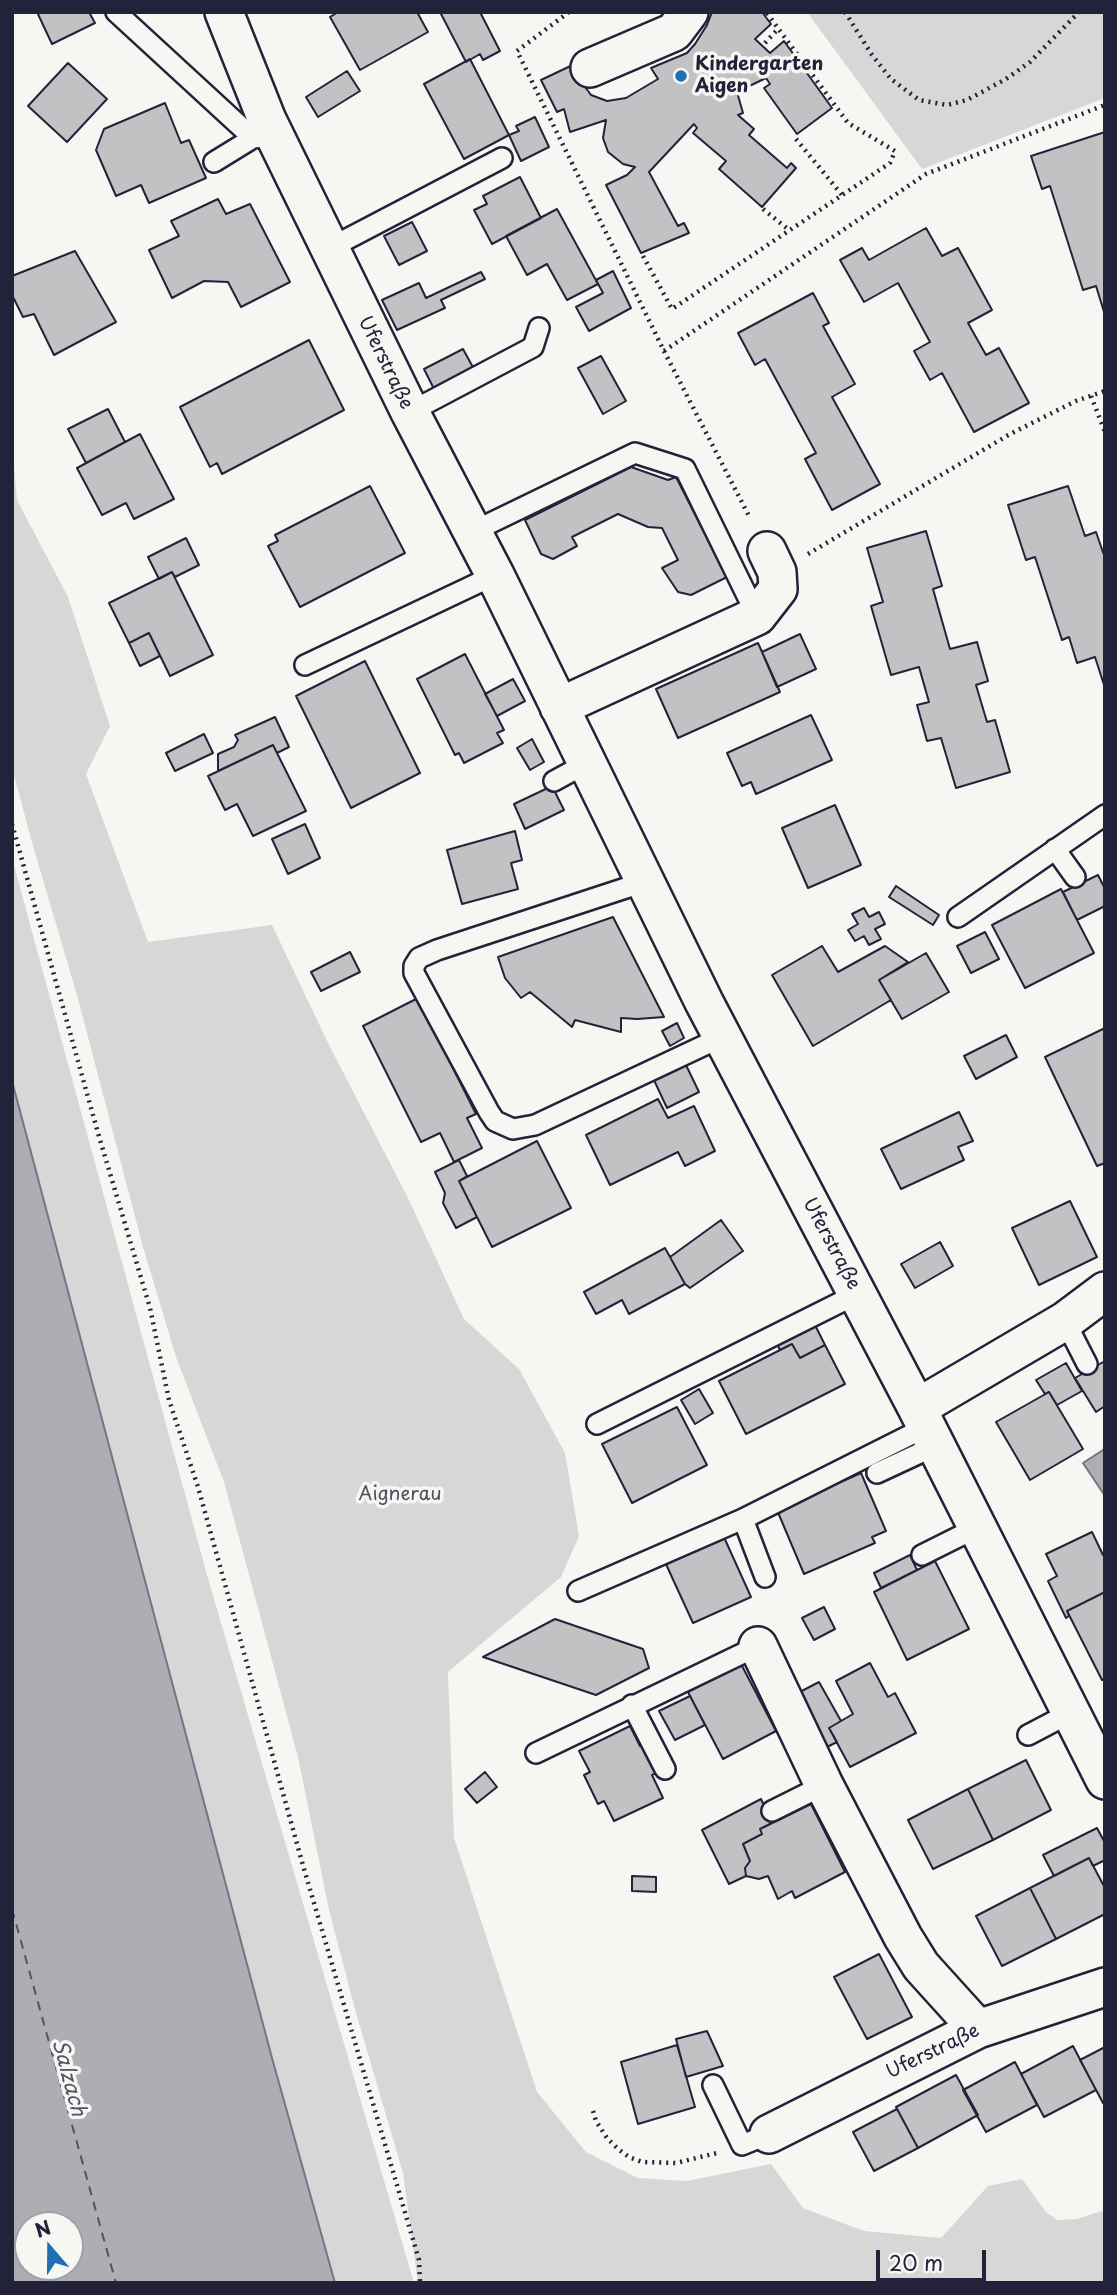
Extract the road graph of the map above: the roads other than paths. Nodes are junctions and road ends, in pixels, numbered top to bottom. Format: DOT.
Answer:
graph roads {
  1 [pos="116,12"];
  2 [pos="224,12"];
  3 [pos="689,12"];
  4 [pos="590,68"];
  5 [pos="264,137"];
  6 [pos="502,158"];
  7 [pos="214,162"];
  8 [pos="330,248"];
  9 [pos="539,328"];
  10 [pos="410,412"];
  11 [pos="472,532"];
  12 [pos="772,561"];
  13 [pos="495,575"];
  14 [pos="757,616"];
  15 [pos="306,665"];
  16 [pos="559,707"];
  17 [pos="587,763"];
  18 [pos="554,781"];
  19 [pos="1105,816"];
  20 [pos="1055,849"];
  21 [pos="1076,877"];
  22 [pos="644,882"];
  23 [pos="958,917"];
  24 [pos="722,1037"];
  25 [pos="1105,1291"];
  26 [pos="857,1294"];
  27 [pos="1065,1321"];
  28 [pos="1087,1364"];
  29 [pos="597,1424"];
  30 [pos="926,1427"];
  31 [pos="877,1473"];
  32 [pos="743,1520"];
  33 [pos="976,1528"];
  34 [pos="922,1555"];
  35 [pos="765,1577"];
  36 [pos="578,1591"];
  37 [pos="758,1646"];
  38 [pos="632,1705"];
  39 [pos="1070,1713"];
  40 [pos="1028,1735"];
  41 [pos="536,1753"];
  42 [pos="1100,1761"];
  43 [pos="665,1769"];
  44 [pos="824,1785"];
  45 [pos="772,1811"];
  46 [pos="1105,1987"];
  47 [pos="978,2029"];
  48 [pos="713,2085"];
  49 [pos="755,2140"];
  1 -- 5 [label="lane"];
  2 -- 5 [label="street, Uferstraße"];
  3 -- 4 [label="street"];
  5 -- 7 [label="lane"];
  5 -- 8 [label="street, Uferstraße"];
  6 -- 8 [label="lane"];
  8 -- 10 [label="street, Uferstraße"];
  9 -- 10 [label="lane"];
  10 -- 11 [label="street, Uferstraße"];
  11 -- 13 [label="street, Uferstraße"];
  11 -- 14 [label="lane"];
  12 -- 14 [label="street"];
  13 -- 15 [label="lane"];
  13 -- 16 [label="street, Uferstraße"];
  14 -- 16 [label="street"];
  16 -- 17 [label="street, Uferstraße"];
  17 -- 18 [label="lane"];
  17 -- 22 [label="street, Uferstraße"];
  19 -- 20 [label="lane"];
  20 -- 21 [label="lane"];
  20 -- 23 [label="lane"];
  22 -- 24 [label="street, Uferstraße"];
  22 -- 24 [label="lane"];
  24 -- 26 [label="street, Uferstraße"];
  25 -- 27 [label="street"];
  26 -- 29 [label="lane"];
  26 -- 30 [label="street, Uferstraße"];
  27 -- 28 [label="lane"];
  27 -- 30 [label="street"];
  30 -- 31 [label="lane"];
  30 -- 32 [label="lane"];
  30 -- 33 [label="street, Uferstraße"];
  32 -- 35 [label="lane"];
  32 -- 36 [label="lane"];
  33 -- 34 [label="lane"];
  33 -- 39 [label="street, Uferstraße"];
  37 -- 38 [label="lane"];
  37 -- 44 [label="street"];
  38 -- 41 [label="lane"];
  38 -- 43 [label="lane"];
  39 -- 40 [label="lane"];
  39 -- 42 [label="street, Uferstraße"];
  44 -- 45 [label="lane"];
  44 -- 47 [label="street"];
  46 -- 47 [label="street, Uferstraße"];
  47 -- 49 [label="street, Uferstraße"];
  48 -- 49 [label="lane"];
}
